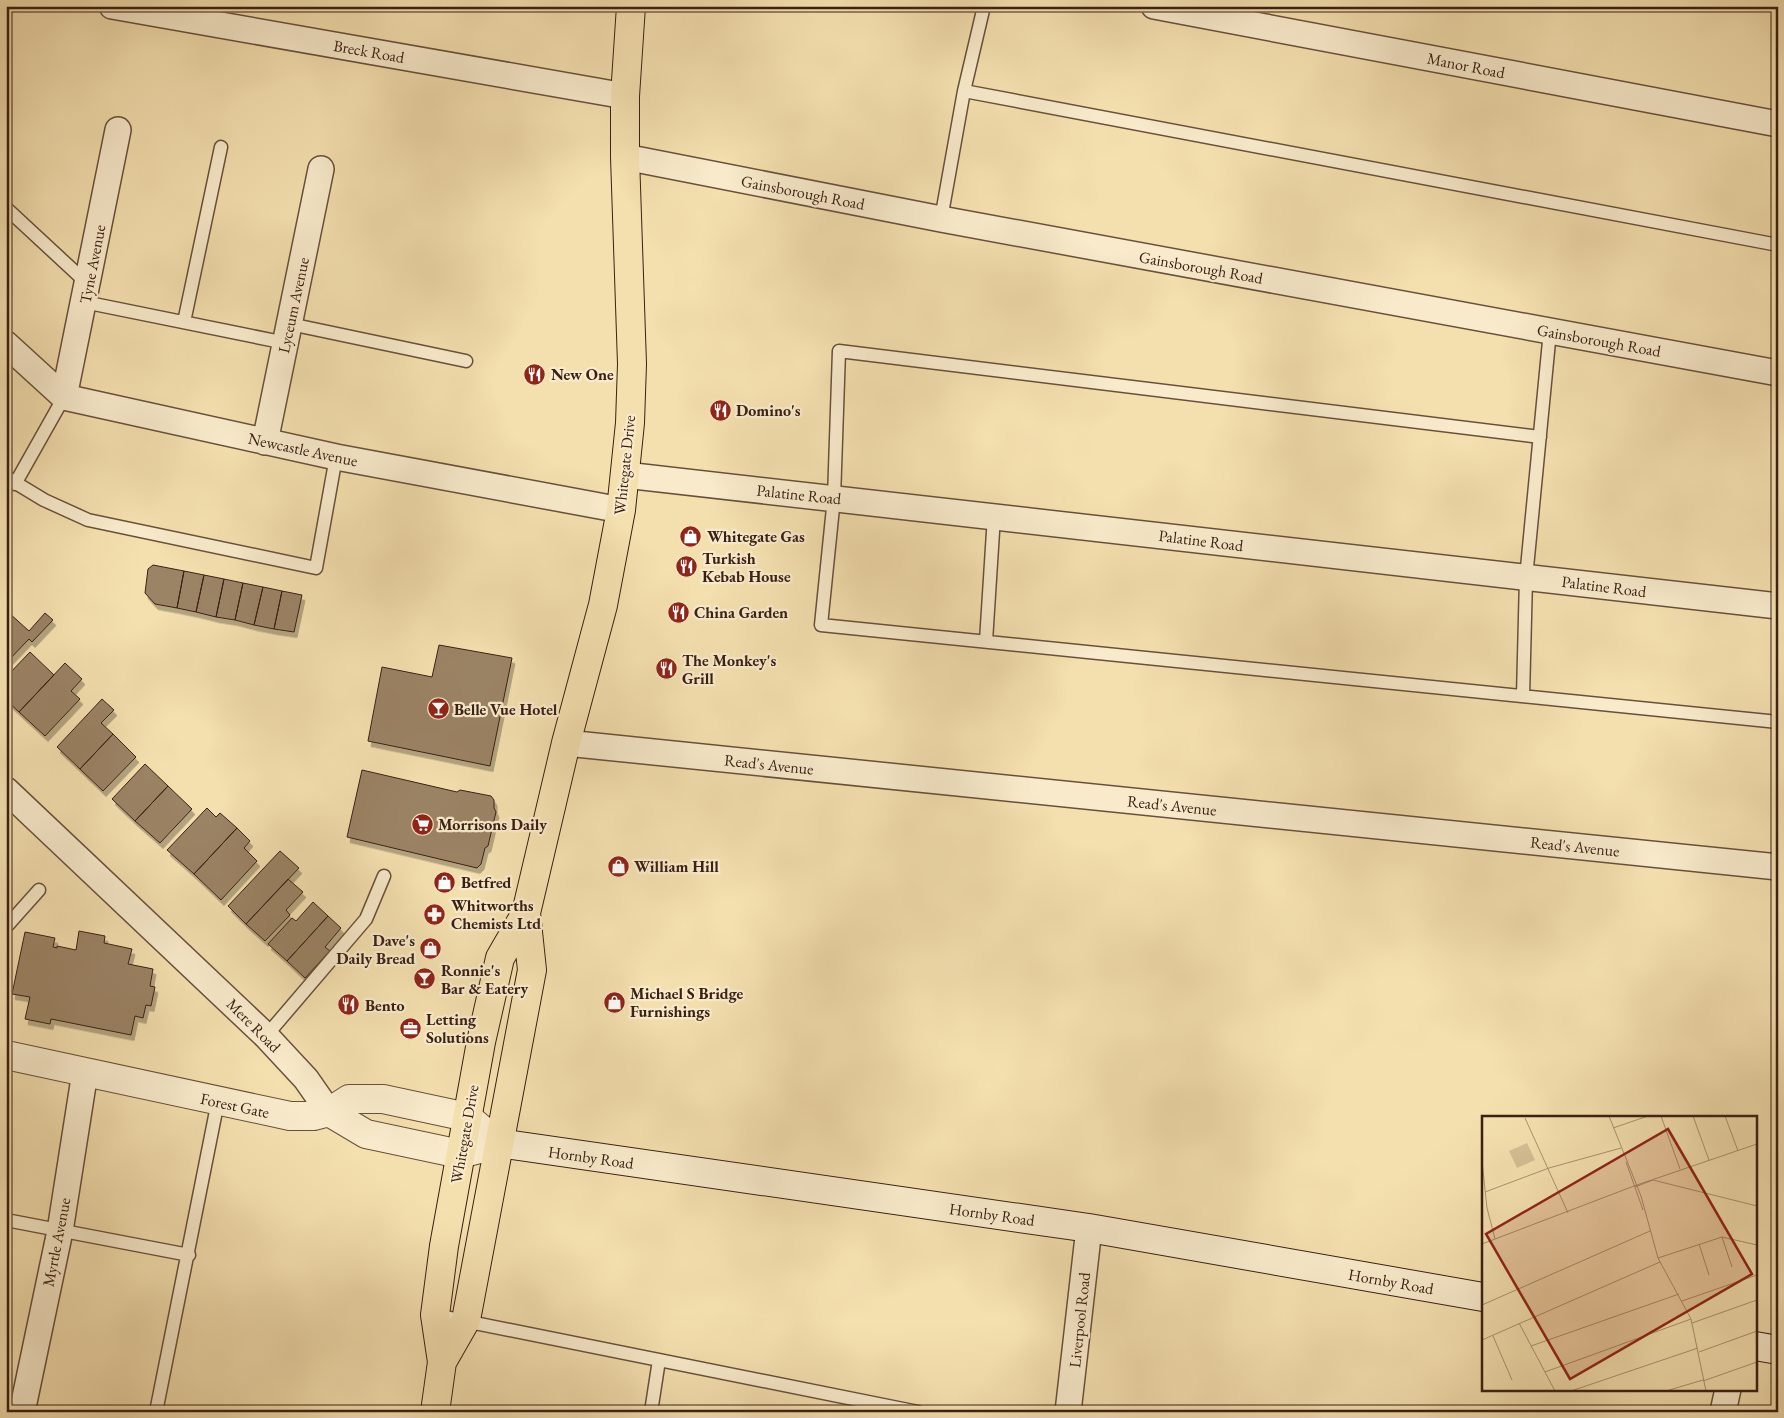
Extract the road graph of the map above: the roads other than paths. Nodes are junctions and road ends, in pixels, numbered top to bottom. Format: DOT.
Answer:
graph roads {
  1 [pos="112,6"];
  2 [pos="631,6"];
  3 [pos="984,6"];
  4 [pos="1154,6"];
  5 [pos="1181,9"];
  6 [pos="964,91"];
  7 [pos="625,96"];
  8 [pos="1778,124"];
  9 [pos="118,130"];
  10 [pos="221,147"];
  11 [pos="625,157"];
  12 [pos="321,169"];
  13 [pos="6,208"];
  14 [pos="941,219"];
  15 [pos="1778,245"];
  16 [pos="86,293"];
  17 [pos="184,322"];
  18 [pos="1550,331"];
  19 [pos="288,333"];
  20 [pos="6,344"];
  21 [pos="466,361"];
  22 [pos="1778,373"];
  23 [pos="64,397"];
  24 [pos="1540,438"];
  25 [pos="265,442"];
  26 [pos="336,457"];
  27 [pos="624,475"];
  28 [pos="11,480"];
  29 [pos="834,498"];
  30 [pos="621,510"];
  31 [pos="994,516"];
  32 [pos="1526,578"];
  33 [pos="1778,606"];
  34 [pos="986,642"];
  35 [pos="1523,696"];
  36 [pos="1778,722"];
  37 [pos="566,743"];
  38 [pos="6,790"];
  39 [pos="1778,867"];
  40 [pos="384,876"];
  41 [pos="39,890"];
  42 [pos="526,913"];
  43 [pos="6,927"];
  44 [pos="266,1036"];
  45 [pos="6,1055"];
  46 [pos="86,1072"];
  47 [pos="218,1102"];
  48 [pos="329,1112"];
  49 [pos="467,1117"];
  50 [pos="498,1143"];
  51 [pos="460,1154"];
  52 [pos="6,1220"];
  53 [pos="1089,1228"];
  54 [pos="60,1230"];
  55 [pos="189,1254"];
  56 [pos="1482,1297"];
  57 [pos="435,1315"];
  58 [pos="466,1320"];
  59 [pos="1756,1346"];
  60 [pos="1778,1350"];
  61 [pos="659,1360"];
  62 [pos="442,1362"];
  63 [pos="1728,1390"];
  64 [pos="22,1412"];
  65 [pos="156,1412"];
  66 [pos="435,1412"];
  67 [pos="651,1412"];
  68 [pos="918,1412"];
  69 [pos="1068,1412"];
  70 [pos="1723,1412"];
  1 -- 7 [label="street, Breck Road"];
  2 -- 7 [label="main road, Whitegate Drive"];
  3 -- 6 [label="lane"];
  4 -- 5 [label="street, Manor Road"];
  5 -- 8 [label="street, Manor Road"];
  6 -- 14 [label="lane"];
  6 -- 15 [label="lane"];
  7 -- 11 [label="main road, Whitegate Drive"];
  9 -- 16 [label="street, Tyne Avenue"];
  10 -- 17 [label="lane"];
  11 -- 14 [label="street, Gainsborough Road"];
  11 -- 27 [label="main road, Whitegate Drive"];
  12 -- 19 [label="street, Lyceum Avenue"];
  13 -- 16 [label="lane"];
  14 -- 18 [label="street, Gainsborough Road"];
  16 -- 17 [label="lane"];
  16 -- 23 [label="street, Tyne Avenue"];
  17 -- 19 [label="lane"];
  18 -- 22 [label="street, Gainsborough Road"];
  18 -- 24 [label="lane"];
  19 -- 21 [label="lane"];
  19 -- 25 [label="street, Lyceum Avenue"];
  20 -- 23 [label="street, Newcastle Avenue"];
  23 -- 25 [label="street, Newcastle Avenue"];
  23 -- 28 [label="lane"];
  24 -- 29 [label="lane"];
  24 -- 32 [label="lane"];
  25 -- 26 [label="street, Newcastle Avenue"];
  26 -- 28 [label="lane"];
  26 -- 30 [label="street, Newcastle Avenue"];
  27 -- 29 [label="street, Palatine Road"];
  27 -- 30 [label="main road, Whitegate Drive"];
  29 -- 31 [label="street, Palatine Road"];
  29 -- 34 [label="lane"];
  30 -- 37 [label="main road, Whitegate Drive"];
  31 -- 32 [label="street, Palatine Road"];
  31 -- 34 [label="lane"];
  32 -- 33 [label="street, Palatine Road"];
  32 -- 35 [label="lane"];
  34 -- 35 [label="lane"];
  35 -- 36 [label="lane"];
  37 -- 39 [label="street, Read's Avenue"];
  37 -- 42 [label="main road, Whitegate Drive"];
  38 -- 44 [label="street, Mere Road"];
  40 -- 44 [label="lane"];
  41 -- 43 [label="lane"];
  42 -- 49 [label="main road, Whitegate Drive"];
  42 -- 50 [label="main road, Whitegate Drive"];
  44 -- 48 [label="street, Mere Road"];
  45 -- 46 [label="main road, Forest Gate"];
  46 -- 47 [label="main road, Forest Gate"];
  46 -- 54 [label="street, Myrtle Avenue"];
  47 -- 48 [label="main road, Forest Gate"];
  47 -- 55 [label="lane"];
  48 -- 49 [label="main road"];
  48 -- 51 [label="main road"];
  49 -- 50 [label="main road"];
  49 -- 51 [label="main road, Whitegate Drive"];
  50 -- 51 [label="main road"];
  50 -- 53 [label="main road, Hornby Road"];
  50 -- 58 [label="main road, Whitegate Drive"];
  51 -- 57 [label="main road, Whitegate Drive"];
  52 -- 54 [label="lane"];
  53 -- 56 [label="main road, Hornby Road"];
  53 -- 69 [label="street, Liverpool Road"];
  54 -- 55 [label="lane"];
  54 -- 64 [label="street, Myrtle Avenue"];
  55 -- 65 [label="lane"];
  57 -- 58 [label="lane"];
  57 -- 62 [label="main road, Whitegate Drive"];
  58 -- 61 [label="lane"];
  58 -- 62 [label="main road, Whitegate Drive"];
  59 -- 60 [label="main road"];
  61 -- 67 [label="lane"];
  61 -- 68 [label="lane"];
  62 -- 66 [label="main road, Whitegate Drive"];
  63 -- 70 [label="street"];
}
